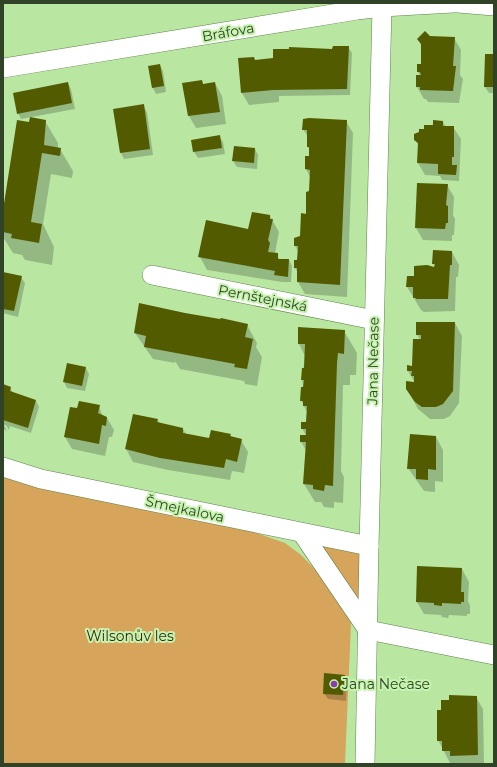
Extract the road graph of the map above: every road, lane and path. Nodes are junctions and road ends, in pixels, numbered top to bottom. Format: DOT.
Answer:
graph roads {
  1 [pos="453,3"];
  2 [pos="458,3"];
  3 [pos="494,6"];
  4 [pos="382,7"];
  5 [pos="3,68"];
  6 [pos="152,275"];
  7 [pos="374,320"];
  8 [pos="3,467"];
  9 [pos="302,533"];
  10 [pos="369,546"];
  11 [pos="368,630"];
  12 [pos="494,655"];
  13 [pos="365,764"];
  1 -- 4 [label="street, Bráfova"];
  2 -- 3 [label="street"];
  4 -- 5 [label="street, Bráfova"];
  4 -- 7 [label="street, Jana Nečase"];
  6 -- 7 [label="street, Pernštejnská"];
  7 -- 10 [label="street, Jana Nečase"];
  8 -- 9 [label="street, Šmejkalova"];
  9 -- 10 [label="street, Šmejkalova"];
  9 -- 11 [label="street"];
  10 -- 11 [label="street, Jana Nečase"];
  11 -- 12 [label="street"];
  11 -- 13 [label="street, Jana Nečase"];
}
